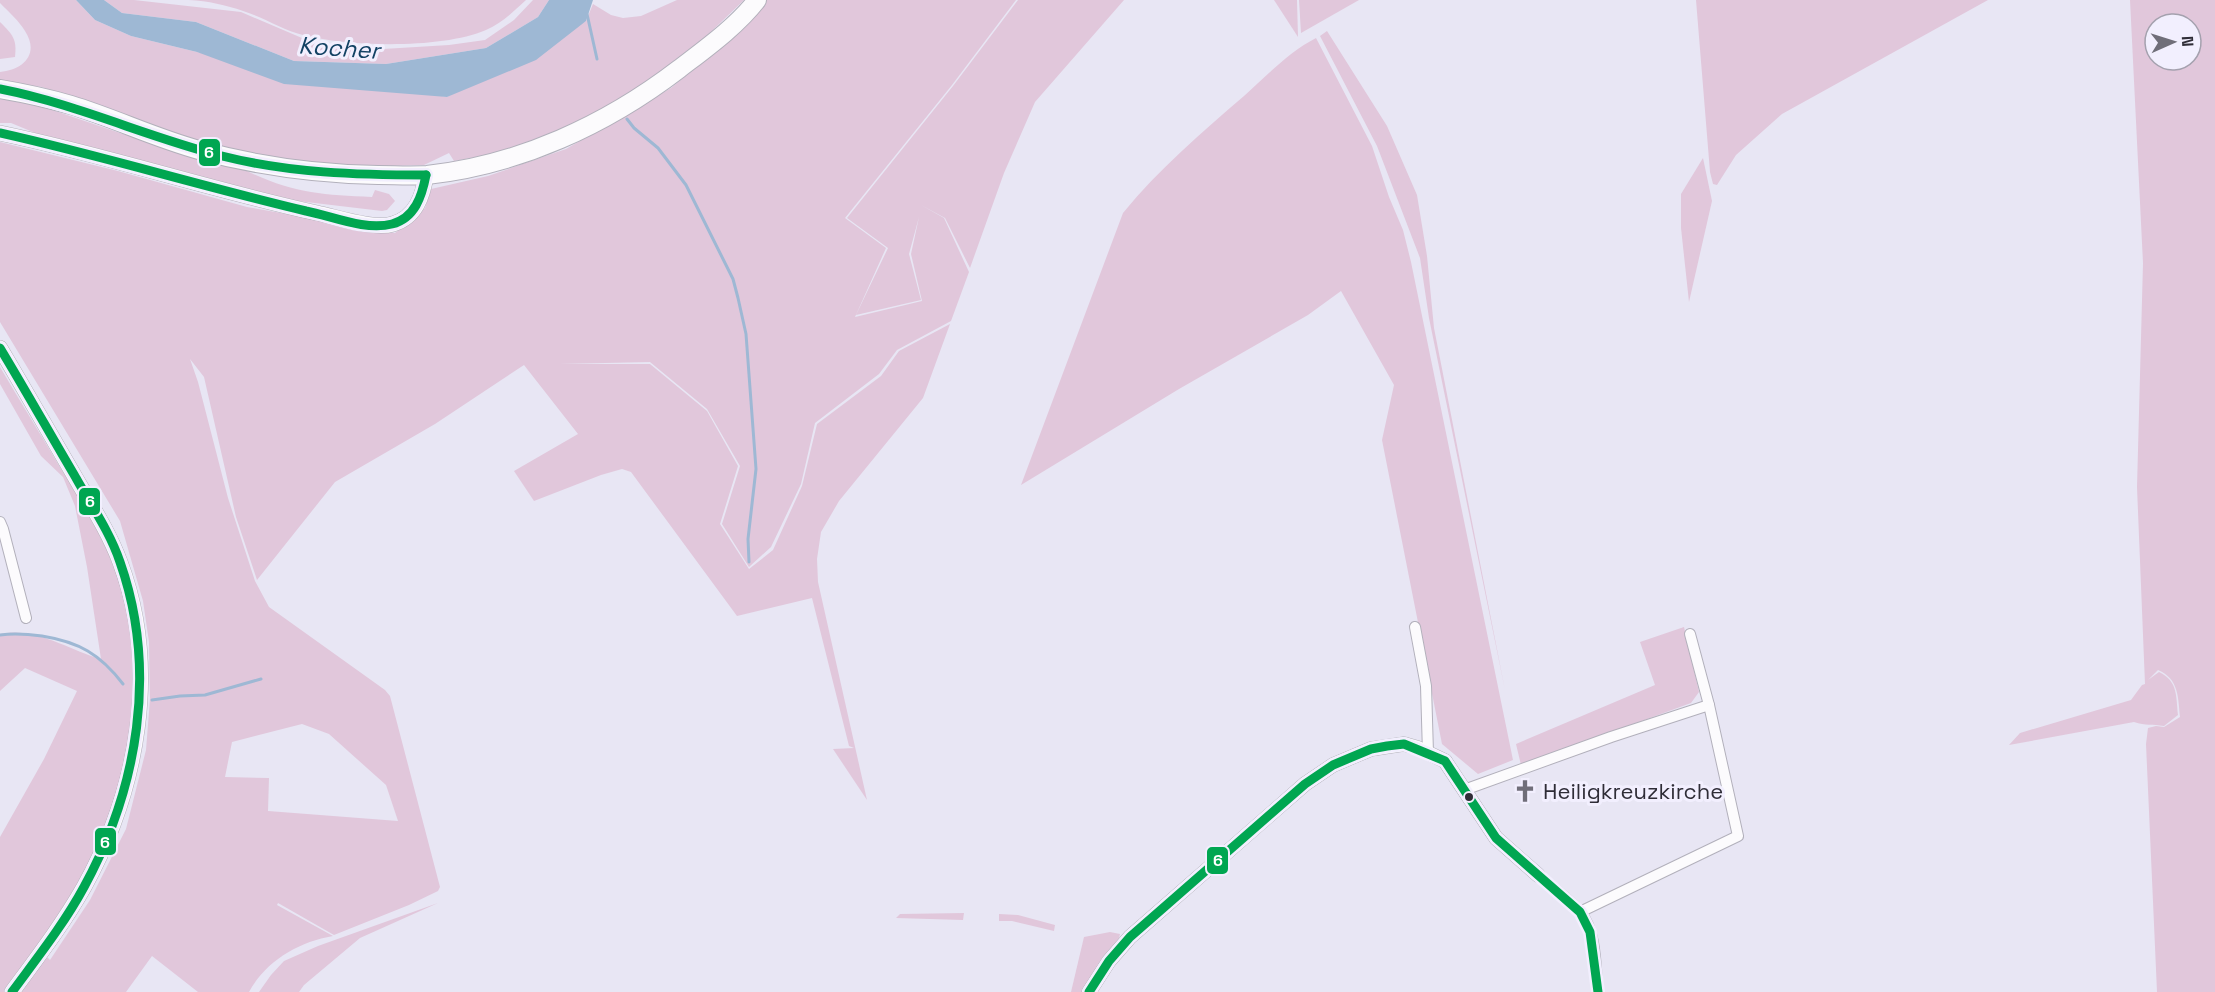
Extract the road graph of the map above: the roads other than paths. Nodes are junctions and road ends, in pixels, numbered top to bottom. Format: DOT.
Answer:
graph roads {
  1 [pos="757,0"];
  2 [pos="0,89"];
  3 [pos="0,133"];
  4 [pos="426,175"];
  5 [pos="0,348"];
  6 [pos="0,522"];
  7 [pos="26,618"];
  8 [pos="1415,627"];
  9 [pos="1690,634"];
  10 [pos="1709,705"];
  11 [pos="1428,753"];
  12 [pos="1464,790"];
  13 [pos="1538,875"];
  14 [pos="1580,912"];
  15 [pos="12,992"];
  16 [pos="1089,992"];
  17 [pos="1598,992"];
  1 -- 4 [label="main road"];
  2 -- 4 [label="main road"];
  3 -- 4 [label="main road"];
  5 -- 15 [label="main road"];
  6 -- 7 [label="street"];
  8 -- 11 [label="street"];
  9 -- 10 [label="street"];
  10 -- 12 [label="street"];
  10 -- 14 [label="street"];
  11 -- 12 [label="street"];
  11 -- 16 [label="street"];
  12 -- 13 [label="street"];
  13 -- 14 [label="street"];
  14 -- 17 [label="street"];
}
